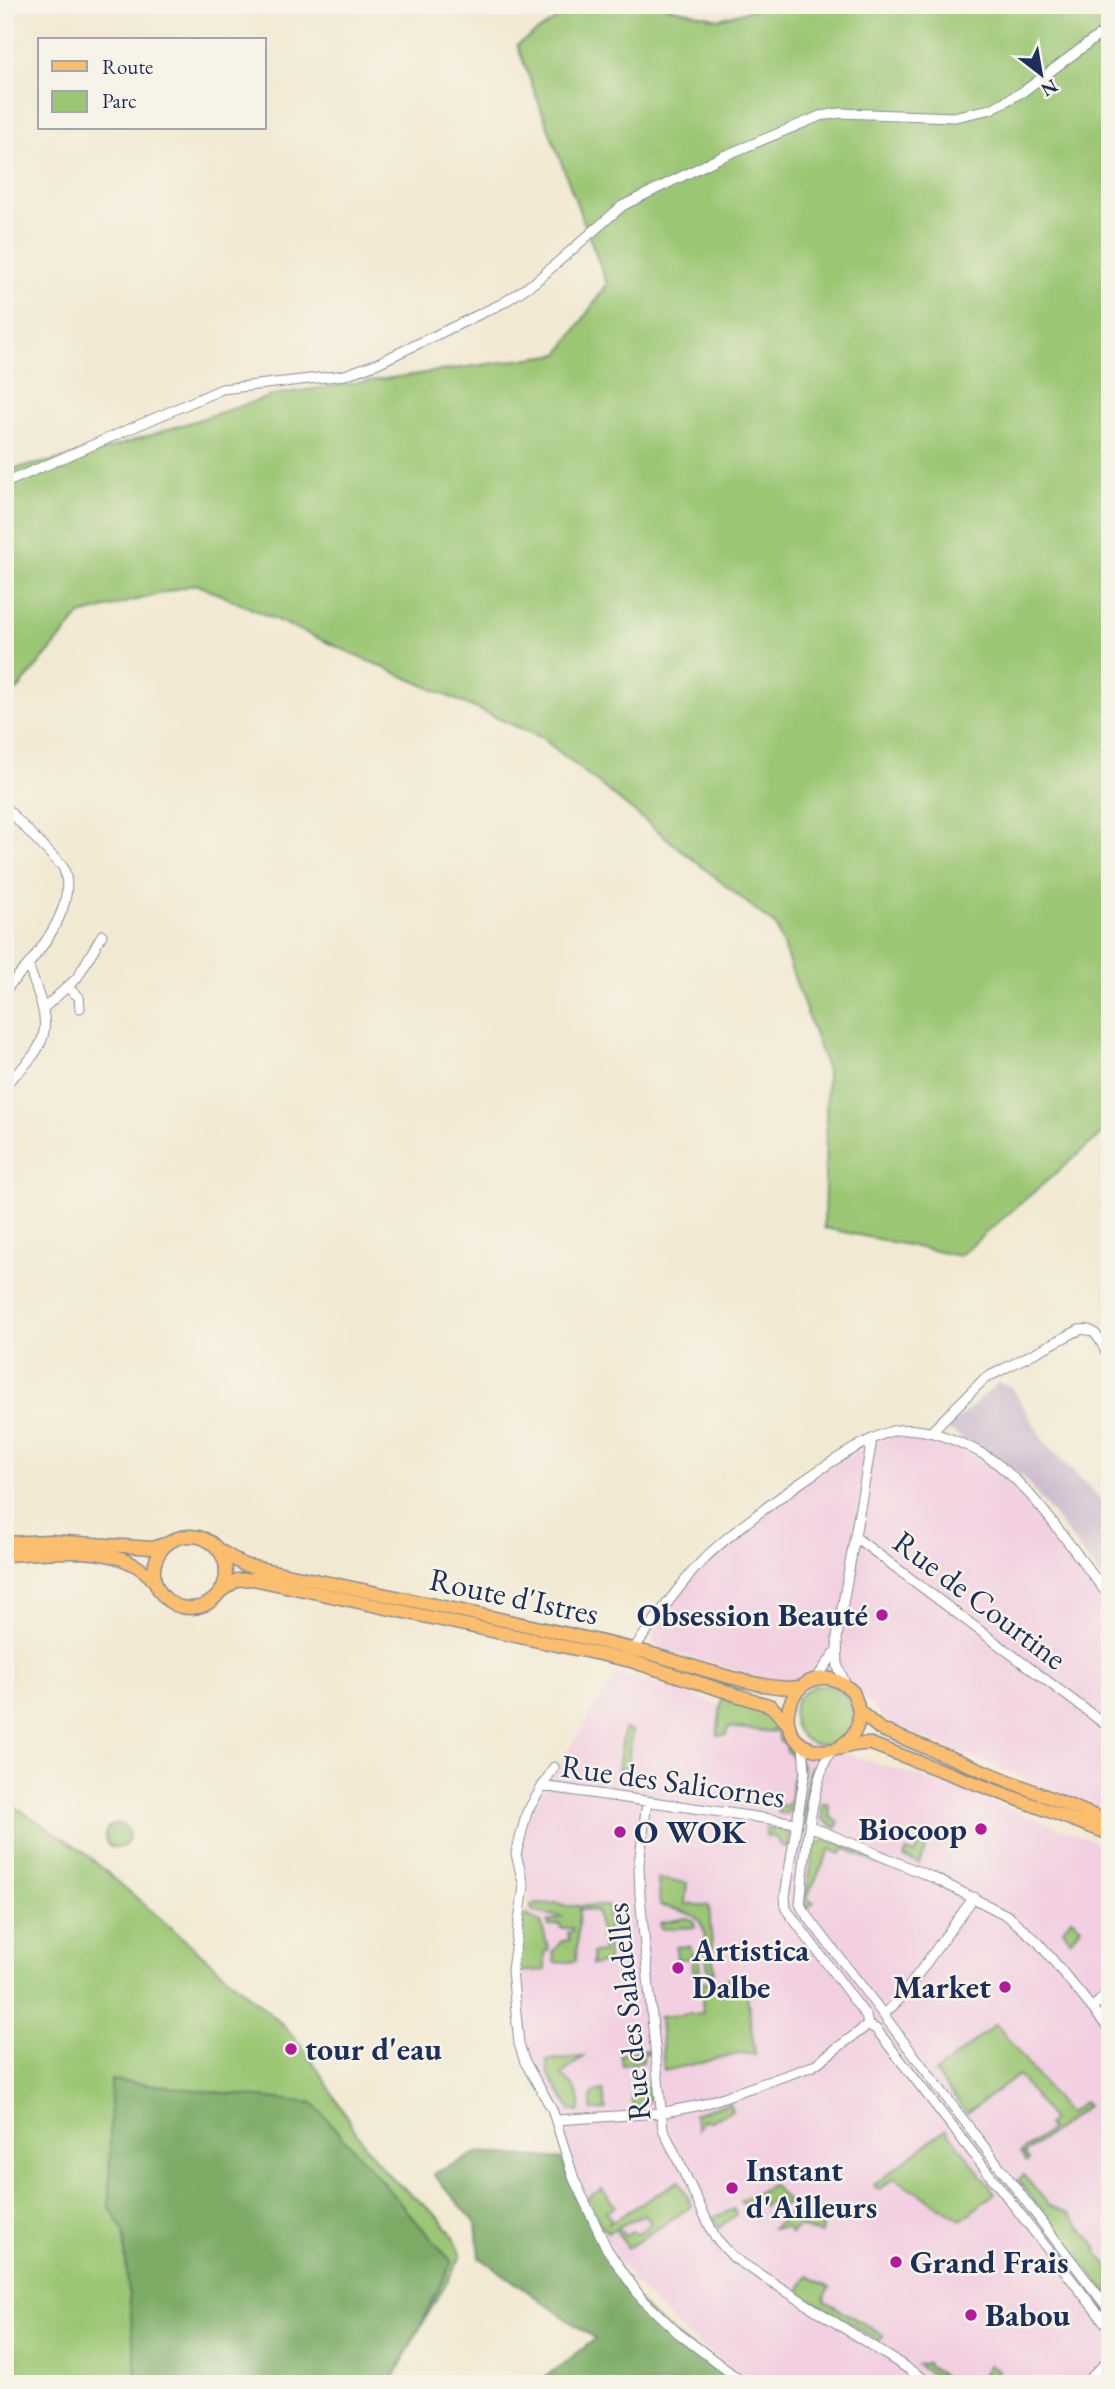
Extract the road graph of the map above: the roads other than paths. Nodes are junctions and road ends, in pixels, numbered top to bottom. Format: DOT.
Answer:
graph roads {
  1 [pos="1110,27"];
  2 [pos="5,483"];
  3 [pos="5,807"];
  4 [pos="102,935"];
  5 [pos="28,965"];
  6 [pos="68,988"];
  7 [pos="5,990"];
  8 [pos="44,1008"];
  9 [pos="80,1008"];
  10 [pos="5,1084"];
  11 [pos="1110,1358"];
  12 [pos="931,1432"];
  13 [pos="872,1440"];
  14 [pos="855,1537"];
  15 [pos="5,1543"];
  16 [pos="166,1544"];
  17 [pos="219,1550"];
  18 [pos="5,1555"];
  19 [pos="154,1581"];
  20 [pos="221,1591"];
  21 [pos="1110,1597"];
  22 [pos="633,1650"];
  23 [pos="836,1651"];
  24 [pos="816,1679"];
  25 [pos="846,1685"];
  26 [pos="799,1687"];
  27 [pos="859,1711"];
  28 [pos="789,1726"];
  29 [pos="1110,1728"];
  30 [pos="803,1744"];
  31 [pos="836,1748"];
  32 [pos="554,1767"];
  33 [pos="542,1786"];
  34 [pos="647,1802"];
  35 [pos="1110,1822"];
  36 [pos="797,1823"];
  37 [pos="810,1826"];
  38 [pos="1110,1834"];
  39 [pos="974,1898"];
  40 [pos="1110,1991"];
  41 [pos="1092,2008"];
  42 [pos="883,2013"];
  43 [pos="870,2023"];
  44 [pos="1110,2030"];
  45 [pos="660,2113"];
  46 [pos="557,2120"];
  47 [pos="1110,2311"];
  48 [pos="1110,2329"];
  49 [pos="1110,2358"];
  50 [pos="745,2384"];
  51 [pos="932,2384"];
  52 [pos="1085,2384"];
  1 -- 2 [label="street"];
  3 -- 5 [label="street"];
  4 -- 6 [label="street"];
  5 -- 7 [label="street"];
  5 -- 8 [label="street"];
  6 -- 8 [label="street"];
  6 -- 9 [label="street"];
  8 -- 10 [label="street"];
  11 -- 12 [label="street"];
  12 -- 13 [label="street"];
  12 -- 21 [label="street"];
  13 -- 14 [label="street"];
  13 -- 22 [label="street"];
  14 -- 23 [label="street"];
  14 -- 29 [label="street, Rue de Courtine"];
  15 -- 16 [label="main road"];
  16 -- 17 [label="main road"];
  16 -- 19 [label="main road"];
  17 -- 20 [label="main road"];
  17 -- 22 [label="main road, Route d'Istres"];
  18 -- 19 [label="main road"];
  19 -- 20 [label="main road"];
  20 -- 28 [label="main road, Route d'Istres"];
  22 -- 26 [label="main road, Route d'Istres"];
  23 -- 24 [label="street"];
  23 -- 25 [label="street"];
  24 -- 25 [label="main road"];
  24 -- 26 [label="main road"];
  25 -- 27 [label="main road"];
  26 -- 28 [label="main road"];
  27 -- 31 [label="main road"];
  27 -- 35 [label="main road"];
  28 -- 30 [label="main road"];
  30 -- 31 [label="main road"];
  30 -- 36 [label="street"];
  31 -- 37 [label="street"];
  31 -- 38 [label="main road"];
  32 -- 33 [label="street"];
  33 -- 34 [label="street, Rue des Salicornes"];
  33 -- 46 [label="street"];
  34 -- 36 [label="street, Rue des Salicornes"];
  34 -- 45 [label="street, Rue des Saladelles"];
  36 -- 43 [label="street"];
  37 -- 39 [label="street"];
  37 -- 42 [label="street"];
  39 -- 41 [label="street"];
  39 -- 42 [label="street"];
  40 -- 41 [label="street"];
  41 -- 44 [label="street"];
  42 -- 43 [label="street"];
  42 -- 43 [label="street"];
  42 -- 47 [label="street"];
  43 -- 45 [label="street"];
  43 -- 48 [label="street"];
  45 -- 46 [label="street"];
  45 -- 51 [label="street, Rue des Saladelles"];
  46 -- 50 [label="street"];
  49 -- 52 [label="street"];
}
